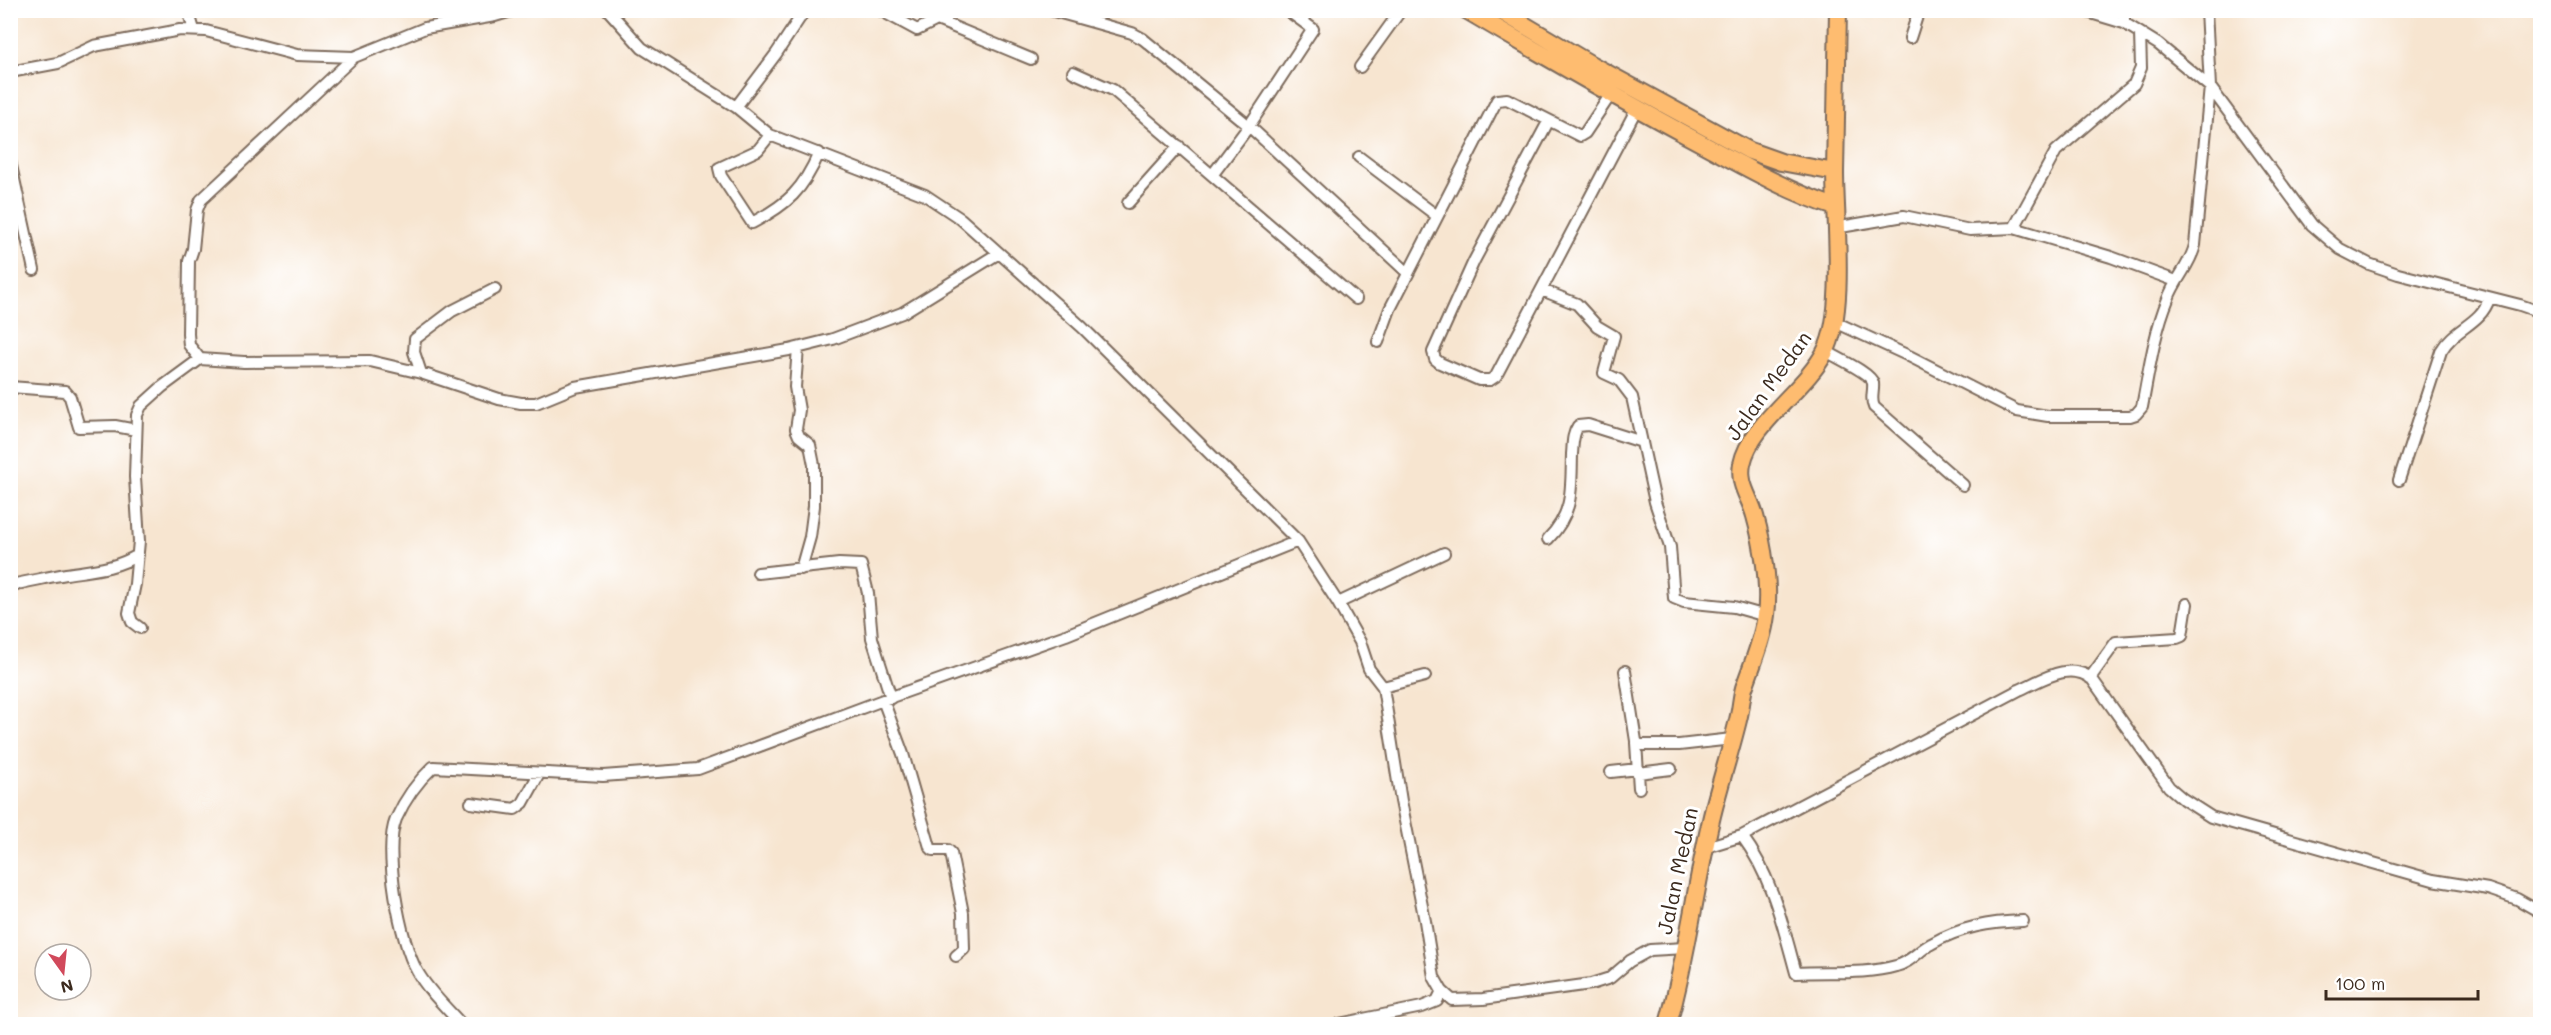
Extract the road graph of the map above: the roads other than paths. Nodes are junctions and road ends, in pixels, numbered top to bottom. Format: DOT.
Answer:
graph roads {
  1 [pos="188,10"];
  2 [pos="515,10"];
  3 [pos="608,10"];
  4 [pos="805,10"];
  5 [pos="880,10"];
  6 [pos="949,10"];
  7 [pos="1287,10"];
  8 [pos="1401,10"];
  9 [pos="1466,10"];
  10 [pos="1499,10"];
  11 [pos="1838,10"];
  12 [pos="1919,10"];
  13 [pos="2081,10"];
  14 [pos="2124,10"];
  15 [pos="2206,10"];
  16 [pos="1052,11"];
  17 [pos="945,22"];
  18 [pos="2124,23"];
  19 [pos="194,30"];
  20 [pos="2140,33"];
  21 [pos="1910,38"];
  22 [pos="354,57"];
  23 [pos="1031,58"];
  24 [pos="1360,67"];
  25 [pos="10,72"];
  26 [pos="1073,72"];
  27 [pos="2210,87"];
  28 [pos="1611,94"];
  29 [pos="736,107"];
  30 [pos="1637,108"];
  31 [pos="1548,122"];
  32 [pos="1249,126"];
  33 [pos="770,135"];
  34 [pos="1179,146"];
  35 [pos="819,153"];
  36 [pos="1359,157"];
  37 [pos="10,161"];
  38 [pos="1835,172"];
  39 [pos="1212,174"];
  40 [pos="1128,202"];
  41 [pos="1835,207"];
  42 [pos="1437,216"];
  43 [pos="1836,228"];
  44 [pos="2014,228"];
  45 [pos="999,253"];
  46 [pos="34,270"];
  47 [pos="1408,273"];
  48 [pos="2176,281"];
  49 [pos="495,289"];
  50 [pos="1542,290"];
  51 [pos="1356,299"];
  52 [pos="2489,299"];
  53 [pos="2541,312"];
  54 [pos="1834,322"];
  55 [pos="1378,342"];
  56 [pos="798,348"];
  57 [pos="1826,351"];
  58 [pos="200,359"];
  59 [pos="421,373"];
  60 [pos="10,387"];
  61 [pos="136,430"];
  62 [pos="1642,442"];
  63 [pos="2399,480"];
  64 [pos="1963,484"];
  65 [pos="1548,539"];
  66 [pos="1298,541"];
  67 [pos="1444,552"];
  68 [pos="138,555"];
  69 [pos="801,569"];
  70 [pos="758,573"];
  71 [pos="10,585"];
  72 [pos="1338,603"];
  73 [pos="2187,604"];
  74 [pos="1766,616"];
  75 [pos="140,628"];
  76 [pos="1625,671"];
  77 [pos="1425,675"];
  78 [pos="2090,678"];
  79 [pos="1383,687"];
  80 [pos="887,699"];
  81 [pos="1732,739"];
  82 [pos="1636,743"];
  83 [pos="1671,769"];
  84 [pos="1638,771"];
  85 [pos="1611,772"];
  86 [pos="539,774"];
  87 [pos="1640,788"];
  88 [pos="471,803"];
  89 [pos="1742,836"];
  90 [pos="1706,847"];
  91 [pos="2541,912"];
  92 [pos="2023,921"];
  93 [pos="1685,948"];
  94 [pos="956,956"];
  95 [pos="1442,991"];
  96 [pos="460,1024"];
  97 [pos="1339,1024"];
  98 [pos="1668,1024"];
  1 -- 19 [label="street"];
  2 -- 22 [label="street"];
  3 -- 29 [label="street"];
  4 -- 29 [label="street"];
  5 -- 17 [label="street"];
  6 -- 17 [label="street"];
  7 -- 32 [label="street"];
  8 -- 24 [label="street"];
  9 -- 28 [label="main road"];
  10 -- 38 [label="main road"];
  11 -- 38 [label="main road, Jalan Medan"];
  12 -- 21 [label="street"];
  13 -- 18 [label="street"];
  14 -- 18 [label="street"];
  15 -- 27 [label="street"];
  16 -- 32 [label="street"];
  17 -- 23 [label="street"];
  18 -- 20 [label="street"];
  19 -- 22 [label="street"];
  19 -- 25 [label="street"];
  20 -- 27 [label="street"];
  20 -- 44 [label="street"];
  22 -- 58 [label="street"];
  26 -- 34 [label="street"];
  27 -- 48 [label="street"];
  27 -- 52 [label="street"];
  28 -- 30 [label="main road"];
  28 -- 31 [label="street"];
  29 -- 33 [label="street"];
  30 -- 41 [label="main road"];
  30 -- 50 [label="street"];
  31 -- 42 [label="street"];
  31 -- 50 [label="street"];
  32 -- 39 [label="street"];
  32 -- 47 [label="street"];
  33 -- 35 [label="street"];
  33 -- 35 [label="street"];
  34 -- 39 [label="street"];
  34 -- 40 [label="street"];
  35 -- 45 [label="street"];
  36 -- 42 [label="street"];
  37 -- 46 [label="street"];
  38 -- 41 [label="main road, Jalan Medan"];
  39 -- 51 [label="street"];
  41 -- 43 [label="main road, Jalan Medan"];
  42 -- 47 [label="street"];
  43 -- 44 [label="street"];
  43 -- 54 [label="main road, Jalan Medan"];
  44 -- 48 [label="street"];
  45 -- 56 [label="street"];
  45 -- 66 [label="street"];
  47 -- 55 [label="street"];
  48 -- 54 [label="street"];
  49 -- 59 [label="street"];
  50 -- 62 [label="street"];
  52 -- 53 [label="street"];
  52 -- 63 [label="street"];
  54 -- 57 [label="main road, Jalan Medan"];
  56 -- 59 [label="street"];
  56 -- 69 [label="street"];
  57 -- 64 [label="street"];
  57 -- 74 [label="main road, Jalan Medan"];
  58 -- 59 [label="street"];
  58 -- 61 [label="street"];
  60 -- 61 [label="street"];
  61 -- 68 [label="street"];
  62 -- 65 [label="street"];
  62 -- 74 [label="street"];
  66 -- 72 [label="street"];
  66 -- 80 [label="street"];
  67 -- 72 [label="street"];
  68 -- 71 [label="street"];
  68 -- 75 [label="street"];
  69 -- 70 [label="street"];
  69 -- 80 [label="street"];
  72 -- 79 [label="street"];
  73 -- 78 [label="street"];
  74 -- 81 [label="main road, Jalan Medan"];
  76 -- 82 [label="street"];
  77 -- 79 [label="street"];
  78 -- 89 [label="street"];
  78 -- 91 [label="street"];
  79 -- 95 [label="street"];
  80 -- 86 [label="street"];
  80 -- 94 [label="street"];
  81 -- 82 [label="street"];
  81 -- 90 [label="main road, Jalan Medan"];
  82 -- 84 [label="street"];
  83 -- 84 [label="street"];
  84 -- 85 [label="street"];
  84 -- 87 [label="street"];
  86 -- 88 [label="street"];
  86 -- 96 [label="street"];
  89 -- 90 [label="street"];
  89 -- 92 [label="street"];
  90 -- 93 [label="main road, Jalan Medan"];
  93 -- 95 [label="street"];
  93 -- 98 [label="main road, Jalan Medan"];
  95 -- 97 [label="street"];
}
